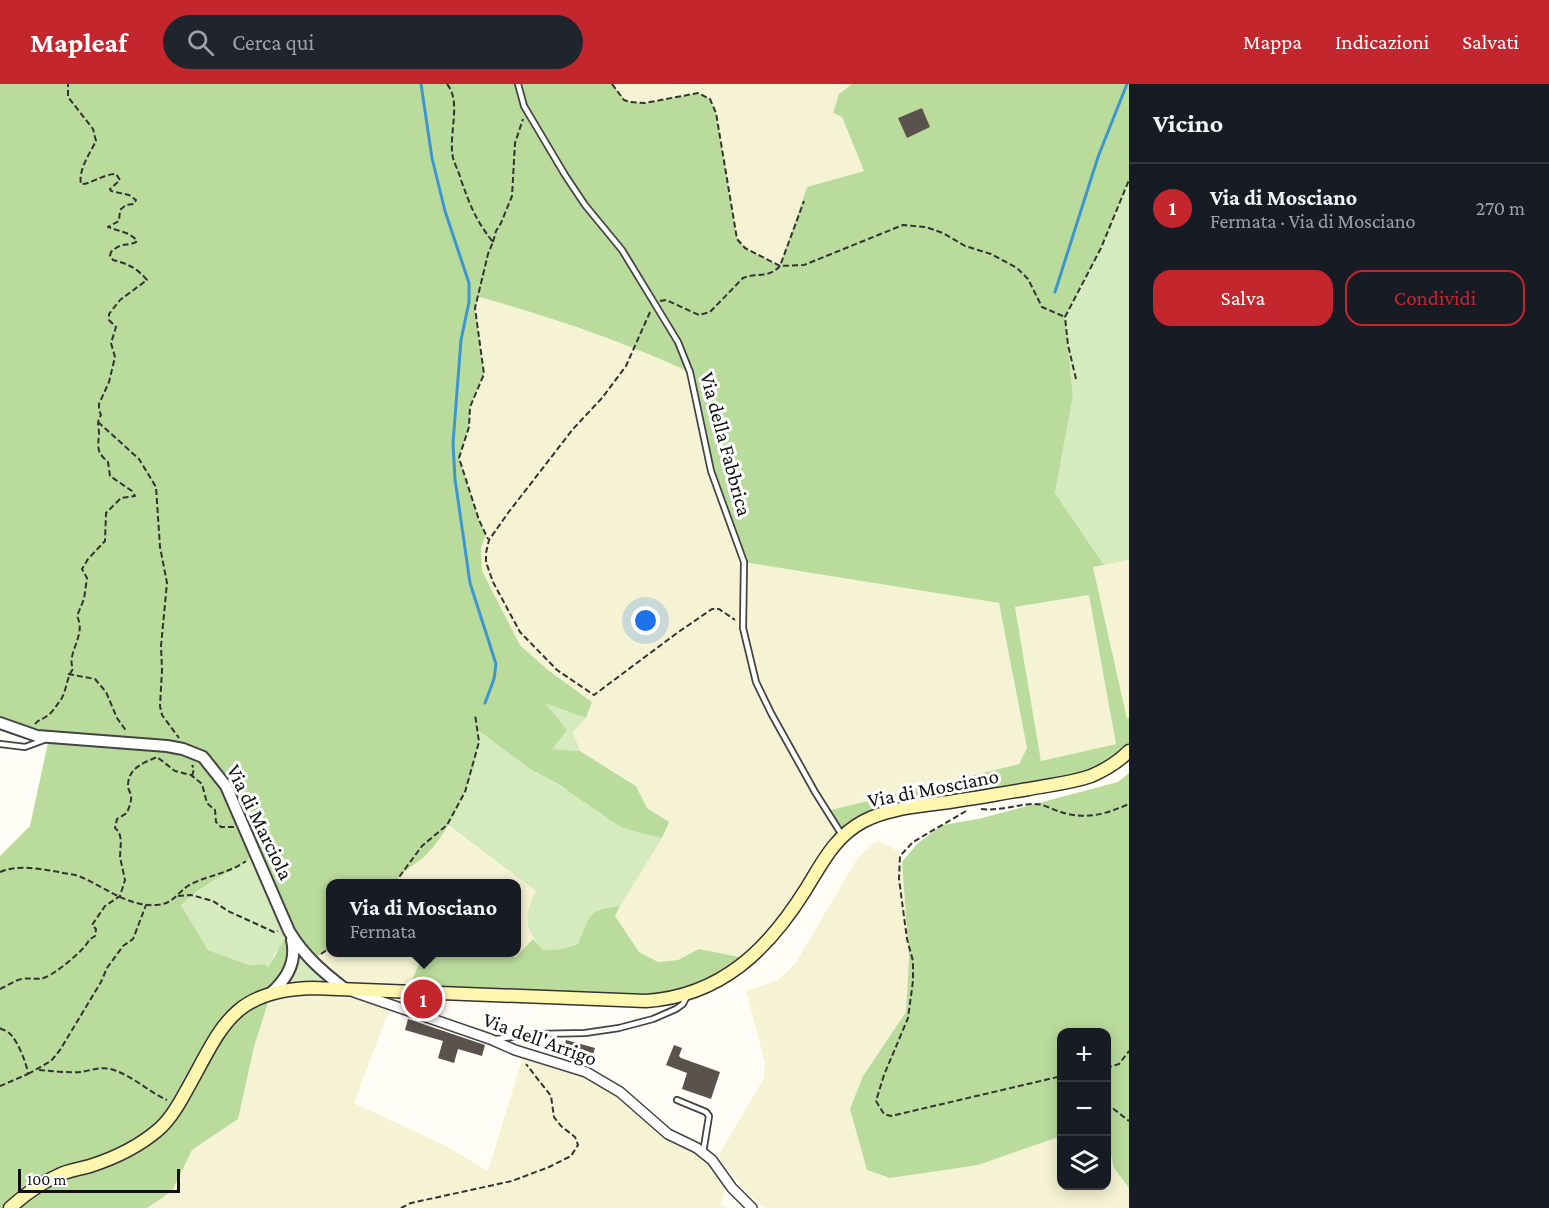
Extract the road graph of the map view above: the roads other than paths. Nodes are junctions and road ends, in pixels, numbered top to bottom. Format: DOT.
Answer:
graph roads {
  1 [pos="518,84"];
  2 [pos="0,723"];
  3 [pos="49,737"];
  4 [pos="0,744"];
  5 [pos="1129,752"];
  6 [pos="842,835"];
  7 [pos="290,931"];
  8 [pos="345,989"];
  9 [pos="271,993"];
  10 [pos="689,994"];
  11 [pos="490,1039"];
  12 [pos="677,1101"];
  13 [pos="703,1153"];
  14 [pos="10,1208"];
  15 [pos="752,1208"];
  1 -- 6 [label="lane, Via della Fabbrica"];
  2 -- 3 [label="street, Via di Marciola"];
  3 -- 4 [label="lane"];
  3 -- 7 [label="street, Via di Marciola"];
  5 -- 6 [label="main road, Via di Mosciano"];
  6 -- 10 [label="main road, Via di Mosciano"];
  7 -- 8 [label="street, Via di Marciola"];
  7 -- 9 [label="street, Via di Marciola"];
  8 -- 9 [label="main road, Via di Mosciano"];
  8 -- 10 [label="main road, Via di Mosciano"];
  8 -- 11 [label="street, Via dell'Arrigo"];
  9 -- 14 [label="main road, Via di Mosciano"];
  10 -- 11 [label="lane"];
  11 -- 13 [label="street, Via dell'Arrigo"];
  12 -- 13 [label="lane"];
  13 -- 15 [label="street, Via dell'Arrigo"];
}
